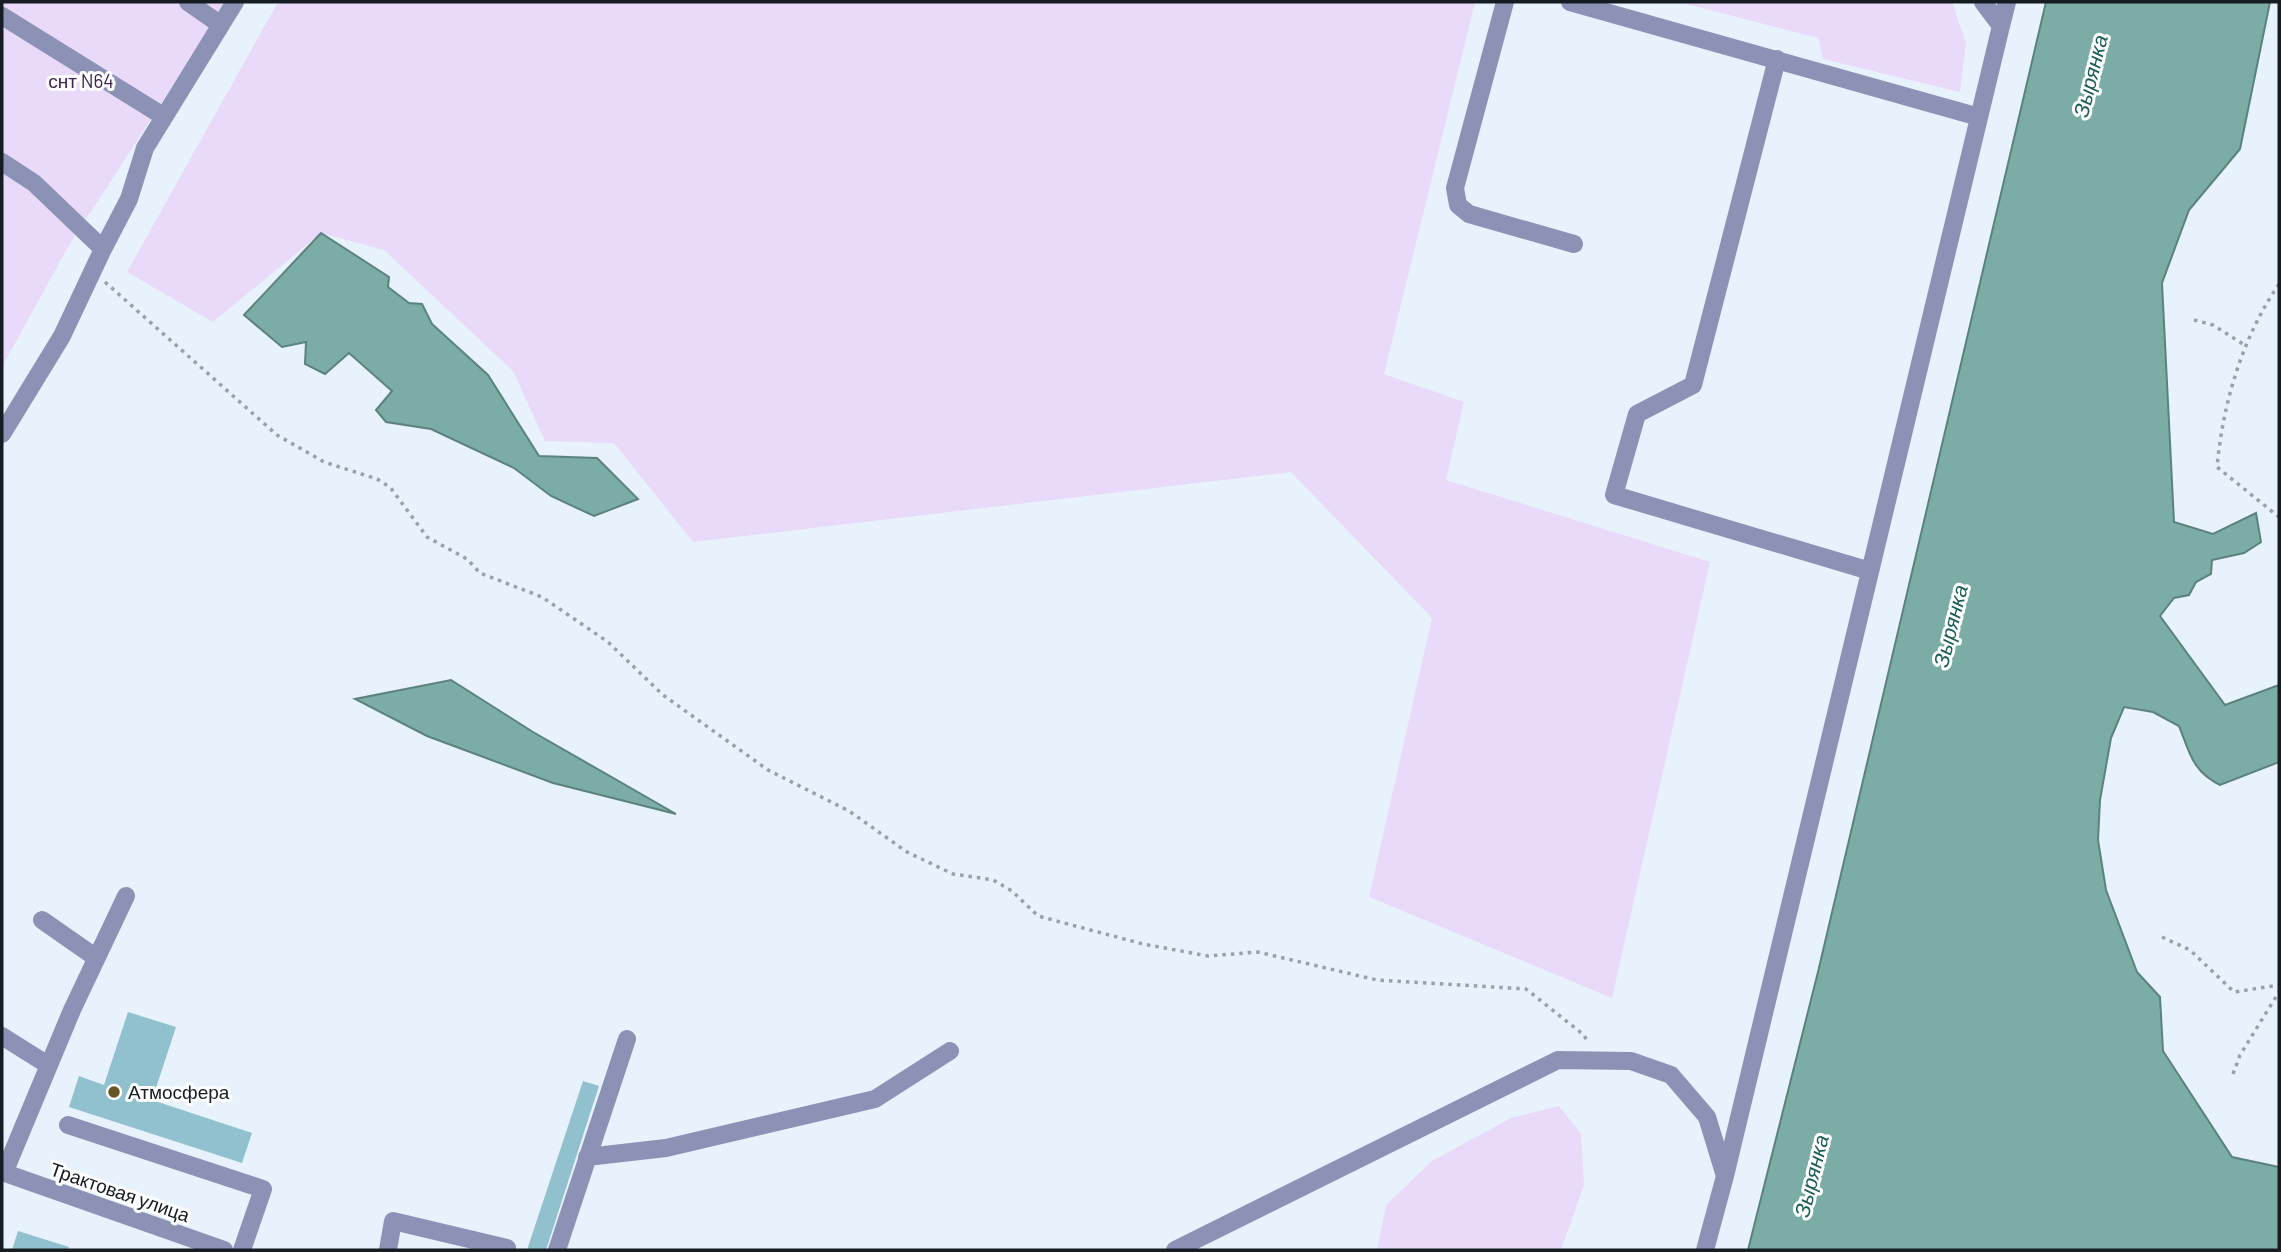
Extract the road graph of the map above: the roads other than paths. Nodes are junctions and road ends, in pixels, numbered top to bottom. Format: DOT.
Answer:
graph roads {
  1 [pos="188,2"];
  2 [pos="235,2"];
  3 [pos="1505,2"];
  4 [pos="1570,2"];
  5 [pos="1983,2"];
  6 [pos="2007,2"];
  7 [pos="2,16"];
  8 [pos="221,25"];
  9 [pos="2001,26"];
  10 [pos="1777,59"];
  11 [pos="163,116"];
  12 [pos="1979,117"];
  13 [pos="2,162"];
  14 [pos="1574,244"];
  15 [pos="103,249"];
  16 [pos="2,434"];
  17 [pos="1870,571"];
  18 [pos="126,896"];
  19 [pos="42,920"];
  20 [pos="95,957"];
  21 [pos="2,1037"];
  22 [pos="628,1039"];
  23 [pos="950,1051"];
  24 [pos="48,1065"];
  25 [pos="68,1125"];
  26 [pos="587,1157"];
  27 [pos="3,1173"];
  28 [pos="1725,1176"];
  29 [pos="507,1248"];
  30 [pos="224,1250"];
  31 [pos="242,1250"];
  32 [pos="388,1250"];
  33 [pos="557,1250"];
  34 [pos="1175,1250"];
  35 [pos="1705,1250"];
  1 -- 8 [label="street"];
  2 -- 8 [label="street"];
  3 -- 14 [label="street"];
  4 -- 10 [label="street"];
  5 -- 9 [label="street"];
  6 -- 9 [label="street"];
  7 -- 11 [label="street"];
  8 -- 11 [label="street"];
  9 -- 12 [label="street"];
  10 -- 12 [label="street"];
  10 -- 17 [label="street"];
  11 -- 15 [label="street"];
  12 -- 17 [label="street"];
  13 -- 15 [label="street"];
  15 -- 16 [label="street"];
  17 -- 28 [label="street"];
  18 -- 20 [label="street"];
  19 -- 20 [label="street"];
  20 -- 24 [label="street"];
  21 -- 24 [label="street"];
  22 -- 26 [label="street"];
  23 -- 26 [label="street"];
  24 -- 27 [label="street"];
  25 -- 31 [label="street"];
  26 -- 33 [label="street"];
  27 -- 30 [label="street, Трактовая улица"];
  28 -- 34 [label="street"];
  28 -- 35 [label="street"];
  29 -- 32 [label="street"];
}
